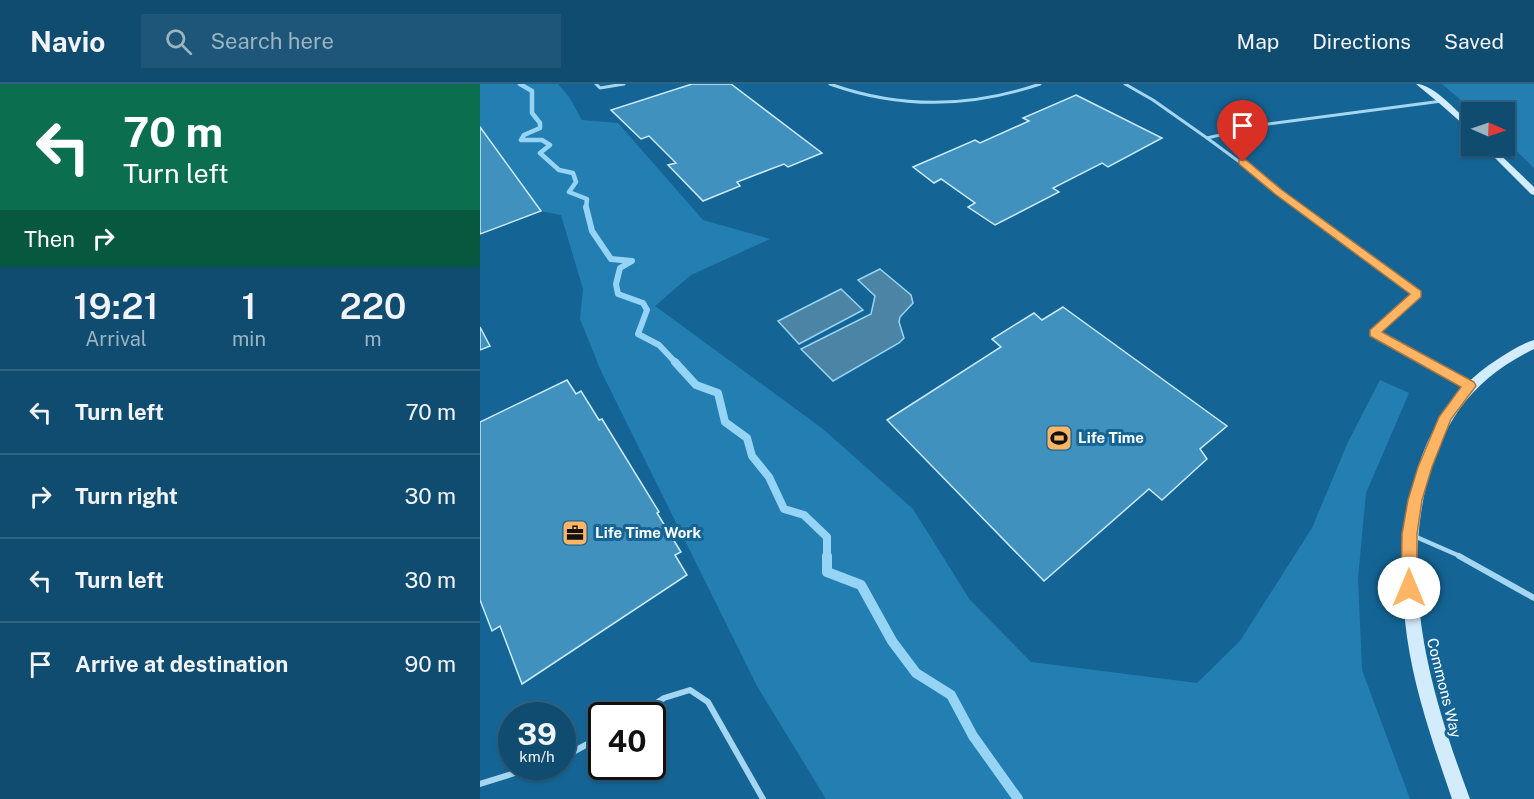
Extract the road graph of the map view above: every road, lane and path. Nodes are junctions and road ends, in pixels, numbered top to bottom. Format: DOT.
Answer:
graph roads {
  1 [pos="596,84"];
  2 [pos="624,84"];
  3 [pos="830,84"];
  4 [pos="1040,84"];
  5 [pos="1125,84"];
  6 [pos="1419,84"];
  7 [pos="1442,101"];
  8 [pos="1461,119"];
  9 [pos="1207,138"];
  10 [pos="1497,156"];
  11 [pos="1534,192"];
  12 [pos="1534,344"];
  13 [pos="1469,386"];
  14 [pos="1409,534"];
  15 [pos="1534,598"];
  16 [pos="658,702"];
  17 [pos="498,778"];
  18 [pos="480,784"];
  19 [pos="763,799"];
  20 [pos="1461,799"];
  1 -- 2 [label="lane"];
  3 -- 4 [label="lane"];
  5 -- 9 [label="lane"];
  6 -- 7 [label="street"];
  7 -- 8 [label="street"];
  7 -- 9 [label="lane"];
  9 -- 13 [label="lane"];
  10 -- 11 [label="street"];
  12 -- 13 [label="street, Commons Way"];
  13 -- 14 [label="street, Commons Way"];
  14 -- 15 [label="lane"];
  14 -- 20 [label="street, Commons Way"];
  16 -- 19 [label="lane"];
  17 -- 18 [label="lane"];
}
